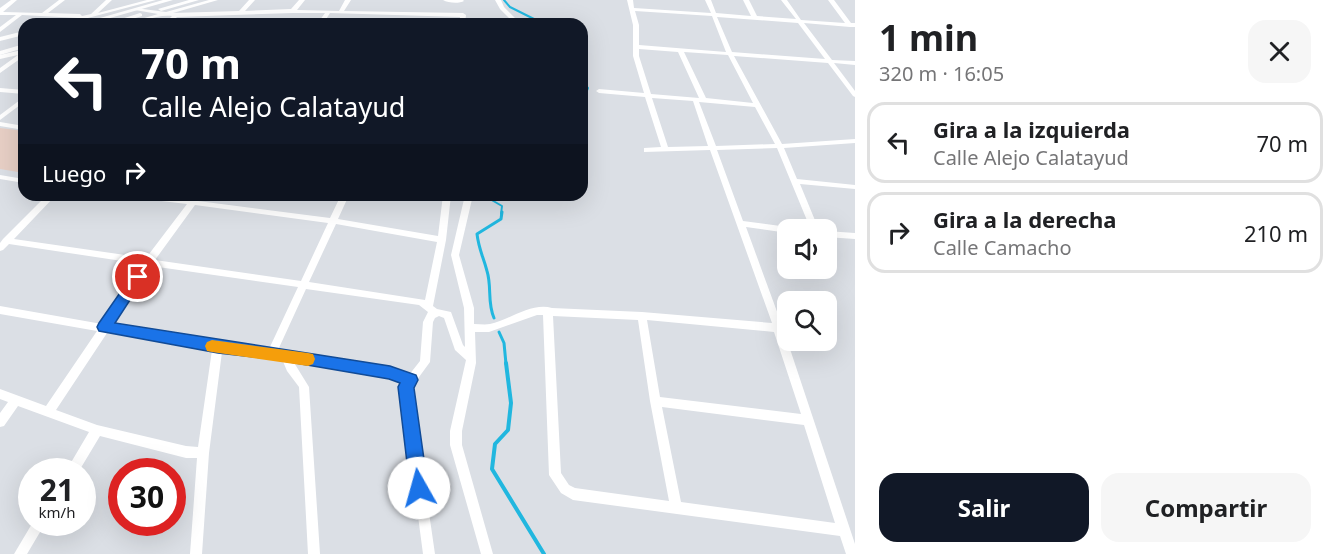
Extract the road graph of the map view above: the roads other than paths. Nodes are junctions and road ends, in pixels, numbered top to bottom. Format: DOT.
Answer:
graph roads {
  1 [pos="14,0"];
  2 [pos="62,0"];
  3 [pos="109,0"];
  4 [pos="153,0"];
  5 [pos="170,0"];
  6 [pos="196,0"];
  7 [pos="215,0"];
  8 [pos="252,0"];
  9 [pos="302,0"];
  10 [pos="348,0"];
  11 [pos="446,0"];
  12 [pos="498,0"];
  13 [pos="630,0"];
  14 [pos="708,0"];
  15 [pos="746,0"];
  16 [pos="784,0"];
  17 [pos="831,0"];
  18 [pos="461,1"];
  19 [pos="136,9"];
  20 [pos="632,9"];
  21 [pos="157,10"];
  22 [pos="293,11"];
  23 [pos="0,12"];
  24 [pos="328,12"];
  25 [pos="341,12"];
  26 [pos="167,13"];
  27 [pos="229,13"];
  28 [pos="240,13"];
  29 [pos="21,14"];
  30 [pos="43,15"];
  31 [pos="176,15"];
  32 [pos="425,15"];
  33 [pos="714,15"];
  34 [pos="65,18"];
  35 [pos="90,18"];
  36 [pos="96,18"];
  37 [pos="99,18"];
  38 [pos="130,18"];
  39 [pos="149,18"];
  40 [pos="173,18"];
  41 [pos="225,18"];
  42 [pos="324,18"];
  43 [pos="424,18"];
  44 [pos="463,18"];
  45 [pos="512,18"];
  46 [pos="755,18"];
  47 [pos="800,21"];
  48 [pos="852,25"];
  49 [pos="0,30"];
  50 [pos="18,34"];
  51 [pos="0,39"];
  52 [pos="18,40"];
  53 [pos="0,45"];
  54 [pos="636,47"];
  55 [pos="18,48"];
  56 [pos="681,51"];
  57 [pos="0,53"];
  58 [pos="18,53"];
  59 [pos="730,54"];
  60 [pos="0,57"];
  61 [pos="18,57"];
  62 [pos="830,61"];
  63 [pos="855,63"];
  64 [pos="0,71"];
  65 [pos="0,90"];
  66 [pos="599,91"];
  67 [pos="18,92"];
  68 [pos="649,95"];
  69 [pos="855,95"];
  70 [pos="695,99"];
  71 [pos="703,99"];
  72 [pos="18,104"];
  73 [pos="758,105"];
  74 [pos="0,118"];
  75 [pos="0,124"];
  76 [pos="18,127"];
  77 [pos="855,141"];
  78 [pos="846,142"];
  79 [pos="780,146"];
  80 [pos="855,147"];
  81 [pos="713,149"];
  82 [pos="646,150"];
  83 [pos="665,150"];
  84 [pos="0,177"];
  85 [pos="18,180"];
  86 [pos="795,181"];
  87 [pos="855,187"];
  88 [pos="46,201"];
  89 [pos="193,201"];
  90 [pos="212,201"];
  91 [pos="343,201"];
  92 [pos="446,201"];
  93 [pos="468,201"];
  94 [pos="811,219"];
  95 [pos="334,222"];
  96 [pos="741,224"];
  97 [pos="777,229"];
  98 [pos="837,235"];
  99 [pos="855,236"];
  100 [pos="442,240"];
  101 [pos="3,245"];
  102 [pos="149,261"];
  103 [pos="304,284"];
  104 [pos="0,310"];
  105 [pos="432,310"];
  106 [pos="548,310"];
  107 [pos="642,316"];
  108 [pos="777,325"];
  109 [pos="104,327"];
  110 [pos="471,328"];
  111 [pos="777,328"];
  112 [pos="218,347"];
  113 [pos="785,351"];
  114 [pos="272,353"];
  115 [pos="287,356"];
  116 [pos="471,358"];
  117 [pos="410,380"];
  118 [pos="0,394"];
  119 [pos="16,400"];
  120 [pos="655,401"];
  121 [pos="49,411"];
  122 [pos="807,420"];
  123 [pos="0,422"];
  124 [pos="97,430"];
  125 [pos="203,453"];
  126 [pos="80,458"];
  127 [pos="676,507"];
  128 [pos="844,530"];
  129 [pos="31,536"];
  130 [pos="20,554"];
  131 [pos="196,554"];
  132 [pos="314,554"];
  133 [pos="429,554"];
  134 [pos="487,554"];
  135 [pos="852,554"];
  1 -- 23 [label="street"];
  2 -- 30 [label="street"];
  3 -- 35 [label="street"];
  4 -- 36 [label="street"];
  5 -- 19 [label="street"];
  6 -- 21 [label="street"];
  7 -- 26 [label="street"];
  8 -- 28 [label="street"];
  9 -- 22 [label="street"];
  10 -- 25 [label="street"];
  11 -- 18 [label="street"];
  12 -- 45 [label="street"];
  13 -- 20 [label="street"];
  14 -- 33 [label="street"];
  15 -- 46 [label="street"];
  16 -- 47 [label="street"];
  17 -- 48 [label="street"];
  19 -- 21 [label="street"];
  19 -- 37 [label="street"];
  20 -- 33 [label="street"];
  20 -- 54 [label="street"];
  21 -- 26 [label="street"];
  21 -- 38 [label="street"];
  22 -- 24 [label="street"];
  22 -- 28 [label="street"];
  23 -- 29 [label="street"];
  24 -- 25 [label="street"];
  24 -- 42 [label="street"];
  25 -- 32 [label="street"];
  26 -- 31 [label="street"];
  26 -- 39 [label="street"];
  27 -- 28 [label="street"];
  27 -- 31 [label="street"];
  27 -- 41 [label="street"];
  29 -- 30 [label="street"];
  29 -- 49 [label="street"];
  30 -- 34 [label="street"];
  31 -- 40 [label="street"];
  32 -- 43 [label="street"];
  32 -- 44 [label="street"];
  33 -- 46 [label="street"];
  33 -- 59 [label="street"];
  46 -- 47 [label="street"];
  47 -- 48 [label="street"];
  47 -- 62 [label="street"];
  50 -- 51 [label="street"];
  52 -- 53 [label="street"];
  54 -- 56 [label="street"];
  54 -- 68 [label="street"];
  55 -- 57 [label="street"];
  56 -- 59 [label="street"];
  56 -- 71 [label="street"];
  58 -- 60 [label="street"];
  59 -- 62 [label="street"];
  59 -- 73 [label="street"];
  61 -- 64 [label="street"];
  62 -- 63 [label="street"];
  62 -- 69 [label="street"];
  65 -- 67 [label="street"];
  66 -- 68 [label="street"];
  68 -- 70 [label="street"];
  68 -- 83 [label="street"];
  70 -- 71 [label="street"];
  70 -- 81 [label="street"];
  71 -- 73 [label="street"];
  72 -- 74 [label="street"];
  73 -- 79 [label="street"];
  75 -- 76 [label="street"];
  77 -- 78 [label="street"];
  78 -- 79 [label="street"];
  78 -- 80 [label="street"];
  79 -- 81 [label="street"];
  79 -- 86 [label="street"];
  81 -- 83 [label="street"];
  81 -- 96 [label="street"];
  82 -- 83 [label="street"];
  84 -- 85 [label="street"];
  86 -- 87 [label="street"];
  86 -- 94 [label="street"];
  88 -- 101 [label="street"];
  89 -- 102 [label="street"];
  90 -- 95 [label="street"];
  91 -- 95 [label="street"];
  92 -- 100 [label="street"];
  93 -- 110 [label="street"];
  95 -- 100 [label="street"];
  95 -- 103 [label="street"];
  96 -- 97 [label="street"];
  96 -- 108 [label="street"];
  98 -- 99 [label="street"];
  100 -- 105 [label="street"];
  101 -- 102 [label="street"];
  102 -- 103 [label="street"];
  102 -- 109 [label="street"];
  103 -- 105 [label="street"];
  103 -- 114 [label="street"];
  104 -- 109 [label="street"];
  105 -- 116 [label="street"];
  105 -- 117 [label="street"];
  106 -- 107 [label="street"];
  106 -- 110 [label="street"];
  106 -- 127 [label="street"];
  107 -- 111 [label="street"];
  107 -- 120 [label="street"];
  109 -- 112 [label="street"];
  109 -- 121 [label="street"];
  110 -- 116 [label="street"];
  112 -- 114 [label="street"];
  112 -- 125 [label="street"];
  113 -- 122 [label="street"];
  114 -- 115 [label="street"];
  115 -- 117 [label="street"];
  115 -- 132 [label="street"];
  116 -- 134 [label="street"];
  117 -- 133 [label="street"];
  118 -- 119 [label="street"];
  119 -- 121 [label="street"];
  119 -- 123 [label="street"];
  120 -- 122 [label="street"];
  120 -- 127 [label="street"];
  121 -- 124 [label="street"];
  122 -- 128 [label="street"];
  124 -- 125 [label="street"];
  124 -- 126 [label="street"];
  125 -- 131 [label="street"];
  127 -- 128 [label="street"];
  128 -- 135 [label="street"];
  129 -- 130 [label="street"];
}
